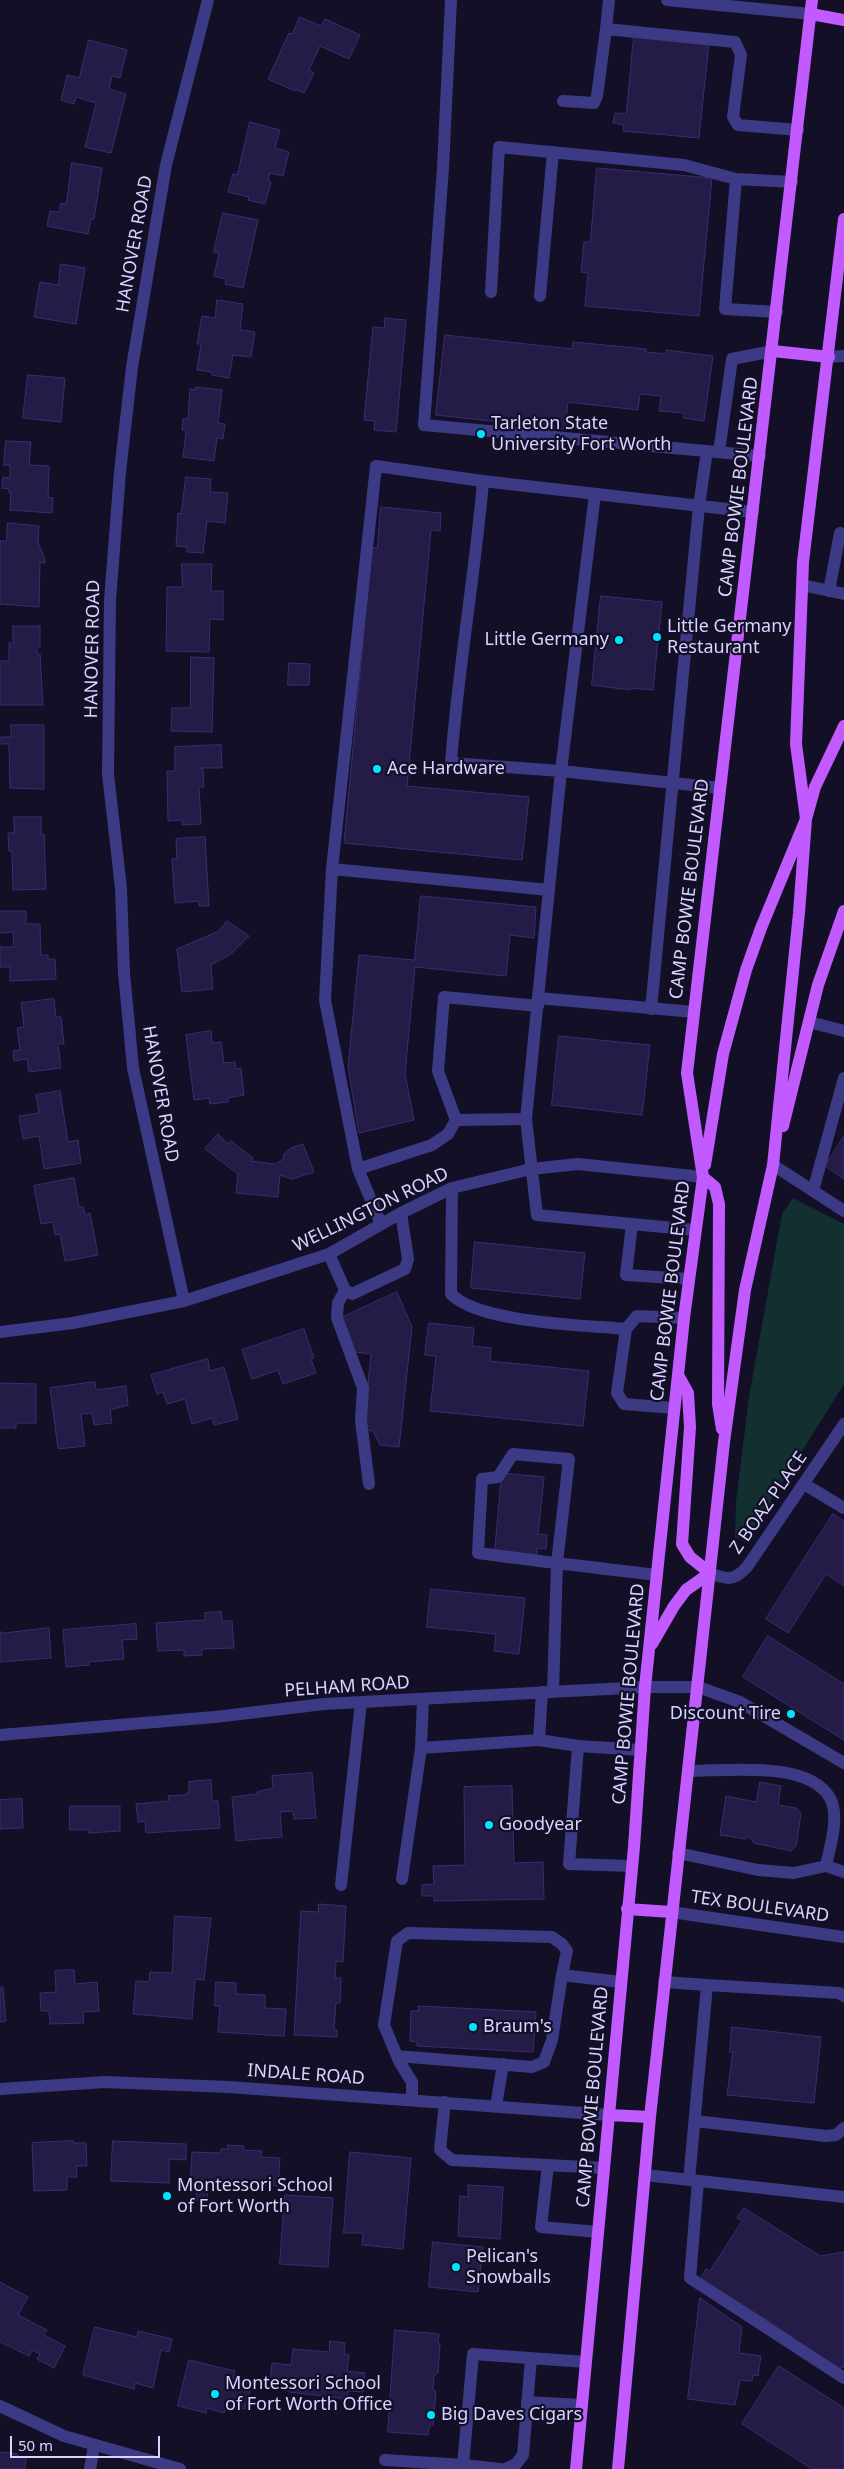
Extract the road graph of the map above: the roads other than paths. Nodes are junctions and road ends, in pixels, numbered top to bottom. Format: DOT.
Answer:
graph roads {
  1 [pos="208,0"];
  2 [pos="451,0"];
  3 [pos="608,0"];
  4 [pos="667,0"];
  5 [pos="812,0"];
  6 [pos="751,5"];
  7 [pos="811,14"];
  8 [pos="844,20"];
  9 [pos="606,29"];
  10 [pos="563,101"];
  11 [pos="798,130"];
  12 [pos="553,152"];
  13 [pos="736,179"];
  14 [pos="792,182"];
  15 [pos="844,219"];
  16 [pos="491,292"];
  17 [pos="540,296"];
  18 [pos="777,312"];
  19 [pos="773,351"];
  20 [pos="844,356"];
  21 [pos="829,357"];
  22 [pos="713,452"];
  23 [pos="760,456"];
  24 [pos="483,481"];
  25 [pos="595,494"];
  26 [pos="699,506"];
  27 [pos="753,512"];
  28 [pos="840,533"];
  29 [pos="802,585"];
  30 [pos="829,591"];
  31 [pos="844,594"];
  32 [pos="844,726"];
  33 [pos="561,771"];
  34 [pos="674,783"];
  35 [pos="720,788"];
  36 [pos="806,819"];
  37 [pos="332,869"];
  38 [pos="549,890"];
  39 [pos="844,911"];
  40 [pos="538,1002"];
  41 [pos="651,1008"];
  42 [pos="694,1012"];
  43 [pos="809,1022"];
  44 [pos="844,1031"];
  45 [pos="844,1078"];
  46 [pos="526,1119"];
  47 [pos="456,1120"];
  48 [pos="773,1165"];
  49 [pos="530,1168"];
  50 [pos="358,1169"];
  51 [pos="703,1177"];
  52 [pos="452,1188"];
  53 [pos="813,1191"];
  54 [pos="844,1211"];
  55 [pos="401,1213"];
  56 [pos="381,1224"];
  57 [pos="632,1224"];
  58 [pos="696,1230"];
  59 [pos="330,1254"];
  60 [pos="688,1279"];
  61 [pos="345,1290"];
  62 [pos="184,1301"];
  63 [pos="684,1318"];
  64 [pos="626,1329"];
  65 [pos="0,1332"];
  66 [pos="678,1375"];
  67 [pos="674,1408"];
  68 [pos="844,1424"];
  69 [pos="724,1442"];
  70 [pos="839,1443"];
  71 [pos="369,1484"];
  72 [pos="804,1484"];
  73 [pos="844,1508"];
  74 [pos="557,1563"];
  75 [pos="710,1573"];
  76 [pos="656,1575"];
  77 [pos="649,1650"];
  78 [pos="645,1687"];
  79 [pos="698,1688"];
  80 [pos="548,1692"];
  81 [pos="423,1699"];
  82 [pos="361,1702"];
  83 [pos="0,1735"];
  84 [pos="539,1740"];
  85 [pos="578,1746"];
  86 [pos="421,1748"];
  87 [pos="641,1750"];
  88 [pos="844,1764"];
  89 [pos="689,1771"];
  90 [pos="678,1853"];
  91 [pos="632,1866"];
  92 [pos="826,1866"];
  93 [pos="844,1872"];
  94 [pos="402,1879"];
  95 [pos="341,1885"];
  96 [pos="627,1909"];
  97 [pos="671,1912"];
  98 [pos="844,1937"];
  99 [pos="562,1975"];
  100 [pos="621,1982"];
  101 [pos="664,1982"];
  102 [pos="707,1985"];
  103 [pos="844,1996"];
  104 [pos="397,2056"];
  105 [pos="503,2064"];
  106 [pos="0,2089"];
  107 [pos="412,2100"];
  108 [pos="445,2102"];
  109 [pos="496,2106"];
  110 [pos="609,2115"];
  111 [pos="650,2117"];
  112 [pos="695,2121"];
  113 [pos="844,2128"];
  114 [pos="548,2165"];
  115 [pos="604,2168"];
  116 [pos="645,2175"];
  117 [pos="693,2180"];
  118 [pos="844,2197"];
  119 [pos="598,2232"];
  120 [pos="531,2358"];
  121 [pos="586,2362"];
  122 [pos="844,2378"];
  123 [pos="527,2402"];
  124 [pos="582,2405"];
  125 [pos="0,2406"];
  126 [pos="94,2446"];
  127 [pos="385,2460"];
  128 [pos="412,2465"];
  129 [pos="462,2467"];
  130 [pos="90,2469"];
  131 [pos="180,2469"];
  132 [pos="500,2469"];
  133 [pos="505,2469"];
  134 [pos="576,2469"];
  135 [pos="618,2469"];
  1 -- 62 [label="street, HANOVER ROAD"];
  2 -- 22 [label="street"];
  3 -- 9 [label="street"];
  4 -- 6 [label="street"];
  5 -- 7 [label="main road, CAMP BOWIE BOULEVARD"];
  6 -- 7 [label="street"];
  7 -- 8 [label="main road"];
  7 -- 11 [label="main road, CAMP BOWIE BOULEVARD"];
  9 -- 10 [label="street"];
  9 -- 11 [label="street"];
  11 -- 14 [label="main road, CAMP BOWIE BOULEVARD"];
  12 -- 13 [label="street"];
  12 -- 16 [label="street"];
  12 -- 17 [label="street"];
  13 -- 14 [label="street"];
  13 -- 18 [label="street"];
  14 -- 18 [label="main road, CAMP BOWIE BOULEVARD"];
  15 -- 21 [label="main road"];
  18 -- 19 [label="main road, CAMP BOWIE BOULEVARD"];
  19 -- 21 [label="main road"];
  19 -- 22 [label="street"];
  19 -- 23 [label="main road, CAMP BOWIE BOULEVARD"];
  20 -- 21 [label="street"];
  21 -- 29 [label="main road"];
  22 -- 23 [label="street"];
  22 -- 26 [label="street"];
  23 -- 27 [label="main road, CAMP BOWIE BOULEVARD"];
  24 -- 25 [label="street"];
  24 -- 33 [label="street"];
  24 -- 37 [label="street"];
  25 -- 26 [label="street"];
  25 -- 33 [label="street"];
  26 -- 27 [label="street"];
  26 -- 34 [label="street"];
  27 -- 35 [label="main road, CAMP BOWIE BOULEVARD"];
  28 -- 30 [label="street"];
  29 -- 30 [label="street"];
  29 -- 36 [label="main road"];
  30 -- 31 [label="street"];
  32 -- 36 [label="main road"];
  33 -- 34 [label="street"];
  33 -- 38 [label="street"];
  34 -- 35 [label="street"];
  34 -- 41 [label="street"];
  35 -- 42 [label="main road, CAMP BOWIE BOULEVARD"];
  36 -- 48 [label="main road"];
  36 -- 51 [label="main road"];
  37 -- 38 [label="street"];
  37 -- 50 [label="street"];
  38 -- 40 [label="street"];
  39 -- 43 [label="main road"];
  40 -- 41 [label="street"];
  40 -- 46 [label="street"];
  40 -- 47 [label="street"];
  41 -- 42 [label="street"];
  42 -- 51 [label="main road, CAMP BOWIE BOULEVARD"];
  43 -- 44 [label="street"];
  43 -- 48 [label="main road"];
  45 -- 53 [label="street"];
  46 -- 47 [label="street"];
  46 -- 49 [label="street"];
  47 -- 50 [label="street"];
  48 -- 53 [label="street"];
  48 -- 69 [label="main road"];
  49 -- 51 [label="street, WELLINGTON ROAD"];
  49 -- 52 [label="street, WELLINGTON ROAD"];
  49 -- 57 [label="street"];
  50 -- 56 [label="street"];
  51 -- 58 [label="main road, CAMP BOWIE BOULEVARD"];
  51 -- 69 [label="main road"];
  52 -- 55 [label="street, WELLINGTON ROAD"];
  52 -- 64 [label="street"];
  53 -- 54 [label="street"];
  55 -- 56 [label="street, WELLINGTON ROAD"];
  55 -- 61 [label="street"];
  56 -- 59 [label="street, WELLINGTON ROAD"];
  57 -- 58 [label="street"];
  57 -- 60 [label="street"];
  58 -- 60 [label="main road, CAMP BOWIE BOULEVARD"];
  59 -- 61 [label="street"];
  59 -- 62 [label="street, WELLINGTON ROAD"];
  60 -- 63 [label="main road, CAMP BOWIE BOULEVARD"];
  61 -- 71 [label="street"];
  62 -- 65 [label="street, WELLINGTON ROAD"];
  63 -- 64 [label="street"];
  63 -- 66 [label="main road, CAMP BOWIE BOULEVARD"];
  64 -- 67 [label="street"];
  66 -- 67 [label="main road, CAMP BOWIE BOULEVARD"];
  66 -- 75 [label="main road"];
  67 -- 76 [label="main road, CAMP BOWIE BOULEVARD"];
  68 -- 70 [label="street, Z BOAZ PLACE"];
  69 -- 75 [label="main road"];
  70 -- 72 [label="street, Z BOAZ PLACE"];
  72 -- 73 [label="street"];
  72 -- 75 [label="street, Z BOAZ PLACE"];
  74 -- 74 [label="street"];
  74 -- 76 [label="street"];
  74 -- 80 [label="street"];
  75 -- 77 [label="main road"];
  75 -- 79 [label="main road"];
  76 -- 77 [label="main road, CAMP BOWIE BOULEVARD"];
  77 -- 78 [label="main road, CAMP BOWIE BOULEVARD"];
  78 -- 79 [label="street, PELHAM ROAD"];
  78 -- 80 [label="street, PELHAM ROAD"];
  78 -- 87 [label="main road, CAMP BOWIE BOULEVARD"];
  79 -- 88 [label="street, PELHAM ROAD"];
  79 -- 89 [label="main road"];
  80 -- 81 [label="street, PELHAM ROAD"];
  80 -- 84 [label="street"];
  81 -- 82 [label="street, PELHAM ROAD"];
  81 -- 86 [label="street"];
  82 -- 83 [label="street, PELHAM ROAD"];
  82 -- 95 [label="street"];
  84 -- 85 [label="street"];
  84 -- 86 [label="street"];
  85 -- 87 [label="street"];
  85 -- 91 [label="street"];
  86 -- 94 [label="street"];
  87 -- 91 [label="main road, CAMP BOWIE BOULEVARD"];
  89 -- 90 [label="main road"];
  89 -- 92 [label="street"];
  90 -- 92 [label="street"];
  90 -- 97 [label="main road"];
  91 -- 96 [label="main road, CAMP BOWIE BOULEVARD"];
  92 -- 93 [label="street"];
  96 -- 97 [label="main road"];
  96 -- 100 [label="main road, CAMP BOWIE BOULEVARD"];
  97 -- 98 [label="street, TEX BOULEVARD"];
  97 -- 101 [label="main road"];
  99 -- 100 [label="street"];
  99 -- 104 [label="street"];
  99 -- 105 [label="street"];
  100 -- 110 [label="main road, CAMP BOWIE BOULEVARD"];
  101 -- 102 [label="street"];
  101 -- 111 [label="main road"];
  102 -- 103 [label="street"];
  102 -- 112 [label="street"];
  104 -- 105 [label="street"];
  104 -- 107 [label="street"];
  105 -- 109 [label="street"];
  106 -- 107 [label="street, INDALE ROAD"];
  107 -- 108 [label="street, INDALE ROAD"];
  108 -- 109 [label="street, INDALE ROAD"];
  108 -- 114 [label="street"];
  109 -- 110 [label="street, INDALE ROAD"];
  110 -- 111 [label="main road"];
  110 -- 115 [label="main road, CAMP BOWIE BOULEVARD"];
  111 -- 116 [label="main road"];
  112 -- 113 [label="street"];
  112 -- 117 [label="street"];
  114 -- 115 [label="street"];
  114 -- 119 [label="street"];
  115 -- 119 [label="main road, CAMP BOWIE BOULEVARD"];
  116 -- 117 [label="street"];
  116 -- 135 [label="main road"];
  117 -- 118 [label="street"];
  117 -- 122 [label="street"];
  119 -- 121 [label="main road, CAMP BOWIE BOULEVARD"];
  120 -- 121 [label="street"];
  120 -- 123 [label="street"];
  120 -- 129 [label="street"];
  121 -- 124 [label="main road, CAMP BOWIE BOULEVARD"];
  123 -- 124 [label="street"];
  123 -- 133 [label="street"];
  124 -- 134 [label="main road, CAMP BOWIE BOULEVARD"];
  125 -- 126 [label="street"];
  126 -- 130 [label="street"];
  126 -- 131 [label="street"];
  127 -- 128 [label="street"];
  128 -- 129 [label="street"];
  129 -- 132 [label="street"];
}
